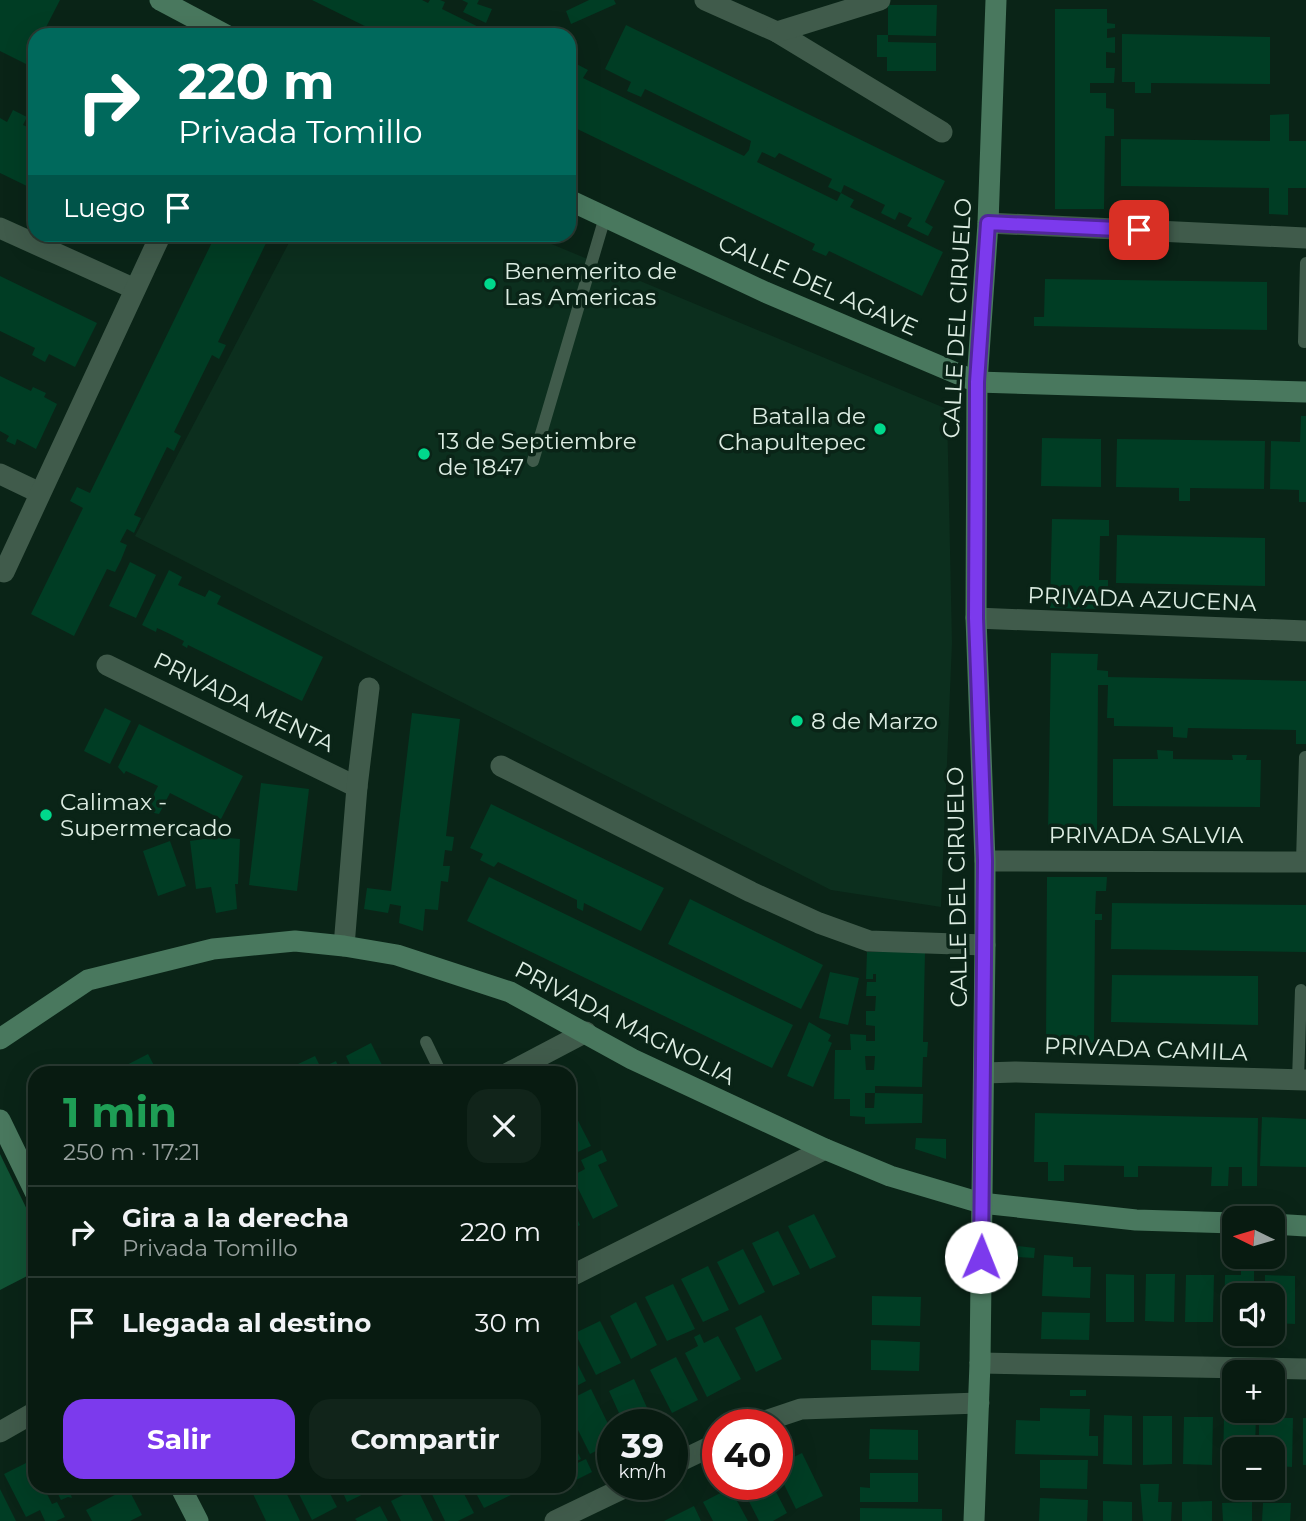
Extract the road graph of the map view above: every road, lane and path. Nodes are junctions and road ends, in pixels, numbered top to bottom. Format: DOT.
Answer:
graph roads {
  1 [pos="160,0"];
  2 [pos="705,0"];
  3 [pos="880,0"];
  4 [pos="996,0"];
  5 [pos="213,28"];
  6 [pos="776,32"];
  7 [pos="942,132"];
  8 [pos="576,203"];
  9 [pos="605,217"];
  10 [pos="988,223"];
  11 [pos="0,228"];
  12 [pos="1306,238"];
  13 [pos="28,241"];
  14 [pos="31,242"];
  15 [pos="157,242"];
  16 [pos="1306,263"];
  17 [pos="135,289"];
  18 [pos="1304,342"];
  19 [pos="977,382"];
  20 [pos="1306,392"];
  21 [pos="533,461"];
  22 [pos="0,474"];
  23 [pos="40,493"];
  24 [pos="4,572"];
  25 [pos="976,618"];
  26 [pos="1306,631"];
  27 [pos="107,665"];
  28 [pos="369,688"];
  29 [pos="1305,757"];
  30 [pos="500,766"];
  31 [pos="357,787"];
  32 [pos="985,861"];
  33 [pos="1304,862"];
  34 [pos="985,945"];
  35 [pos="344,946"];
  36 [pos="1301,990"];
  37 [pos="586,1032"];
  38 [pos="0,1039"];
  39 [pos="426,1042"];
  40 [pos="438,1066"];
  41 [pos="521,1066"];
  42 [pos="984,1073"];
  43 [pos="1302,1080"];
  44 [pos="0,1120"];
  45 [pos="825,1149"];
  46 [pos="28,1178"];
  47 [pos="981,1203"];
  48 [pos="1222,1223"];
  49 [pos="1285,1225"];
  50 [pos="1306,1226"];
  51 [pos="576,1274"];
  52 [pos="980,1363"];
  53 [pos="1306,1369"];
  54 [pos="979,1403"];
  55 [pos="793,1412"];
  56 [pos="28,1416"];
  57 [pos="0,1432"];
  58 [pos="184,1493"];
  59 [pos="599,1500"];
  60 [pos="198,1521"];
  61 [pos="555,1521"];
  62 [pos="974,1521"];
  1 -- 5 [label="street"];
  2 -- 6 [label="street"];
  3 -- 6 [label="street"];
  4 -- 10 [label="street, CALLE DEL CIRUELO"];
  6 -- 7 [label="street"];
  8 -- 9 [label="street, CALLE DEL AGAVE"];
  9 -- 19 [label="street, CALLE DEL AGAVE"];
  9 -- 21 [label="lane"];
  10 -- 12 [label="street"];
  10 -- 19 [label="street, CALLE DEL CIRUELO"];
  11 -- 13 [label="street"];
  14 -- 17 [label="street"];
  15 -- 17 [label="street"];
  16 -- 18 [label="lane"];
  17 -- 23 [label="street"];
  19 -- 20 [label="street, CALLE DEL AGAVE"];
  19 -- 25 [label="street, CALLE DEL CIRUELO"];
  22 -- 23 [label="street"];
  23 -- 24 [label="street"];
  25 -- 26 [label="street, PRIVADA AZUCENA"];
  25 -- 32 [label="street, CALLE DEL CIRUELO"];
  27 -- 31 [label="street, PRIVADA MENTA"];
  28 -- 31 [label="street, PRIVADA MENTA"];
  29 -- 33 [label="lane"];
  30 -- 34 [label="street"];
  31 -- 35 [label="street, PRIVADA MENTA"];
  32 -- 33 [label="street, PRIVADA SALVIA"];
  32 -- 34 [label="street, CALLE DEL CIRUELO"];
  34 -- 42 [label="street, CALLE DEL CIRUELO"];
  35 -- 37 [label="street, PRIVADA MAGNOLIA"];
  35 -- 38 [label="street, PRIVADA MAGNOLIA"];
  36 -- 43 [label="lane"];
  37 -- 41 [label="street"];
  37 -- 45 [label="street, PRIVADA MAGNOLIA"];
  39 -- 40 [label="lane"];
  42 -- 43 [label="street, PRIVADA CAMILA"];
  42 -- 47 [label="street, CALLE DEL CIRUELO"];
  44 -- 46 [label="street"];
  45 -- 47 [label="street, PRIVADA MAGNOLIA"];
  45 -- 51 [label="street"];
  47 -- 48 [label="street, PRIVADA MAGNOLIA"];
  47 -- 52 [label="street, CALLE DEL CIRUELO"];
  49 -- 50 [label="street"];
  52 -- 53 [label="street"];
  52 -- 54 [label="street, CALLE DEL CIRUELO"];
  54 -- 55 [label="street"];
  54 -- 62 [label="street, CALLE DEL CIRUELO"];
  56 -- 57 [label="street"];
  58 -- 60 [label="street"];
  59 -- 61 [label="street"];
}
